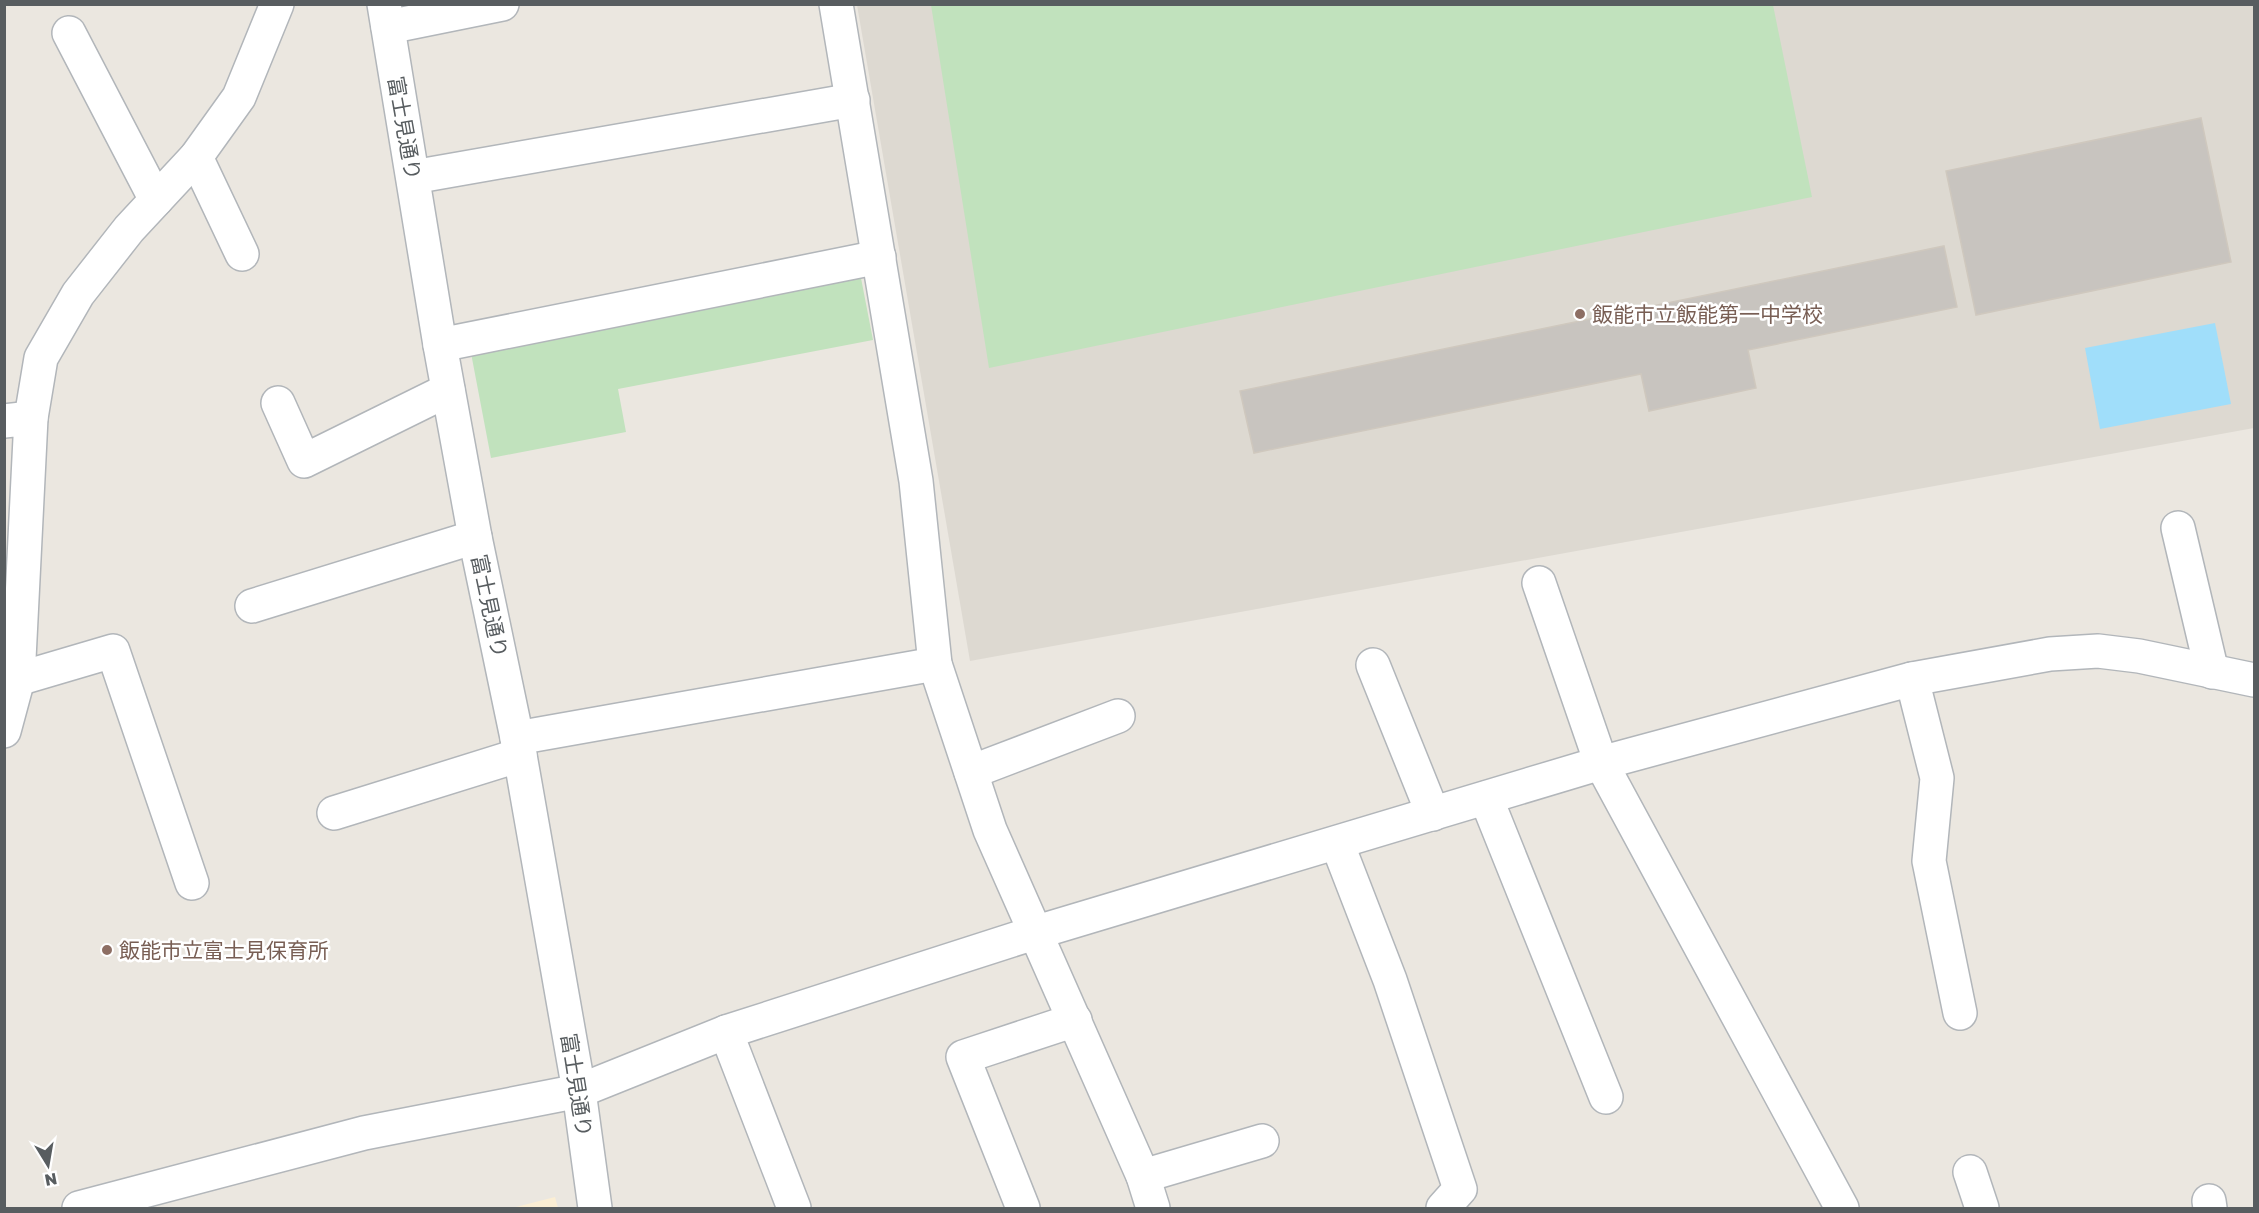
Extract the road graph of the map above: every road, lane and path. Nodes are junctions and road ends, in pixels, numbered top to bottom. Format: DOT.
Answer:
graph roads {
  1 [pos="277,4"];
  2 [pos="502,4"];
  3 [pos="836,4"];
  4 [pos="386,16"];
  5 [pos="69,33"];
  6 [pos="853,100"];
  7 [pos="196,158"];
  8 [pos="413,177"];
  9 [pos="156,200"];
  10 [pos="242,254"];
  11 [pos="879,257"];
  12 [pos="440,345"];
  13 [pos="448,390"];
  14 [pos="278,403"];
  15 [pos="18,419"];
  16 [pos="2178,528"];
  17 [pos="476,537"];
  18 [pos="1539,583"];
  19 [pos="13,595"];
  20 [pos="252,606"];
  21 [pos="935,664"];
  22 [pos="1373,665"];
  23 [pos="2212,672"];
  24 [pos="18,679"];
  25 [pos="1912,679"];
  26 [pos="2254,680"];
  27 [pos="1118,716"];
  28 [pos="4,731"];
  29 [pos="518,747"];
  30 [pos="1601,763"];
  31 [pos="971,772"];
  32 [pos="1486,798"];
  33 [pos="334,813"];
  34 [pos="1433,814"];
  35 [pos="1337,843"];
  36 [pos="192,883"];
  37 [pos="1034,933"];
  38 [pos="1960,1013"];
  39 [pos="1074,1020"];
  40 [pos="726,1032"];
  41 [pos="579,1091"];
  42 [pos="1606,1097"];
  43 [pos="1262,1141"];
  44 [pos="1970,1172"];
  45 [pos="1143,1176"];
  46 [pos="79,1209"];
  47 [pos="595,1209"];
  48 [pos="794,1209"];
  49 [pos="1023,1209"];
  50 [pos="1154,1209"];
  51 [pos="1443,1209"];
  52 [pos="1842,1209"];
  53 [pos="1982,1209"];
  1 -- 7 [label="street"];
  2 -- 4 [label="street"];
  3 -- 6 [label="street"];
  4 -- 8 [label="street, 富士見通り"];
  5 -- 9 [label="street"];
  6 -- 8 [label="street"];
  6 -- 11 [label="street"];
  7 -- 9 [label="street"];
  7 -- 10 [label="street"];
  8 -- 12 [label="street, 富士見通り"];
  9 -- 15 [label="street"];
  11 -- 12 [label="street"];
  11 -- 21 [label="street"];
  12 -- 13 [label="street, 富士見通り"];
  13 -- 14 [label="street"];
  13 -- 17 [label="street, 富士見通り"];
  15 -- 19 [label="street"];
  16 -- 23 [label="street"];
  17 -- 20 [label="street"];
  17 -- 29 [label="street, 富士見通り"];
  18 -- 30 [label="street"];
  19 -- 24 [label="street"];
  21 -- 29 [label="street"];
  21 -- 31 [label="street"];
  22 -- 34 [label="street"];
  23 -- 25 [label="street"];
  23 -- 26 [label="street"];
  24 -- 28 [label="street"];
  24 -- 36 [label="street"];
  25 -- 30 [label="street"];
  25 -- 38 [label="street"];
  27 -- 31 [label="street"];
  29 -- 33 [label="street"];
  29 -- 41 [label="street, 富士見通り"];
  30 -- 32 [label="street"];
  30 -- 52 [label="street"];
  31 -- 37 [label="street"];
  32 -- 34 [label="street"];
  32 -- 42 [label="street"];
  34 -- 35 [label="street"];
  35 -- 37 [label="street"];
  35 -- 51 [label="street"];
  37 -- 39 [label="street"];
  37 -- 40 [label="street"];
  39 -- 45 [label="street"];
  39 -- 49 [label="street"];
  40 -- 41 [label="street"];
  40 -- 48 [label="street"];
  41 -- 46 [label="street"];
  41 -- 47 [label="street, 富士見通り"];
  43 -- 45 [label="street"];
  44 -- 53 [label="street"];
  45 -- 50 [label="street"];
}
